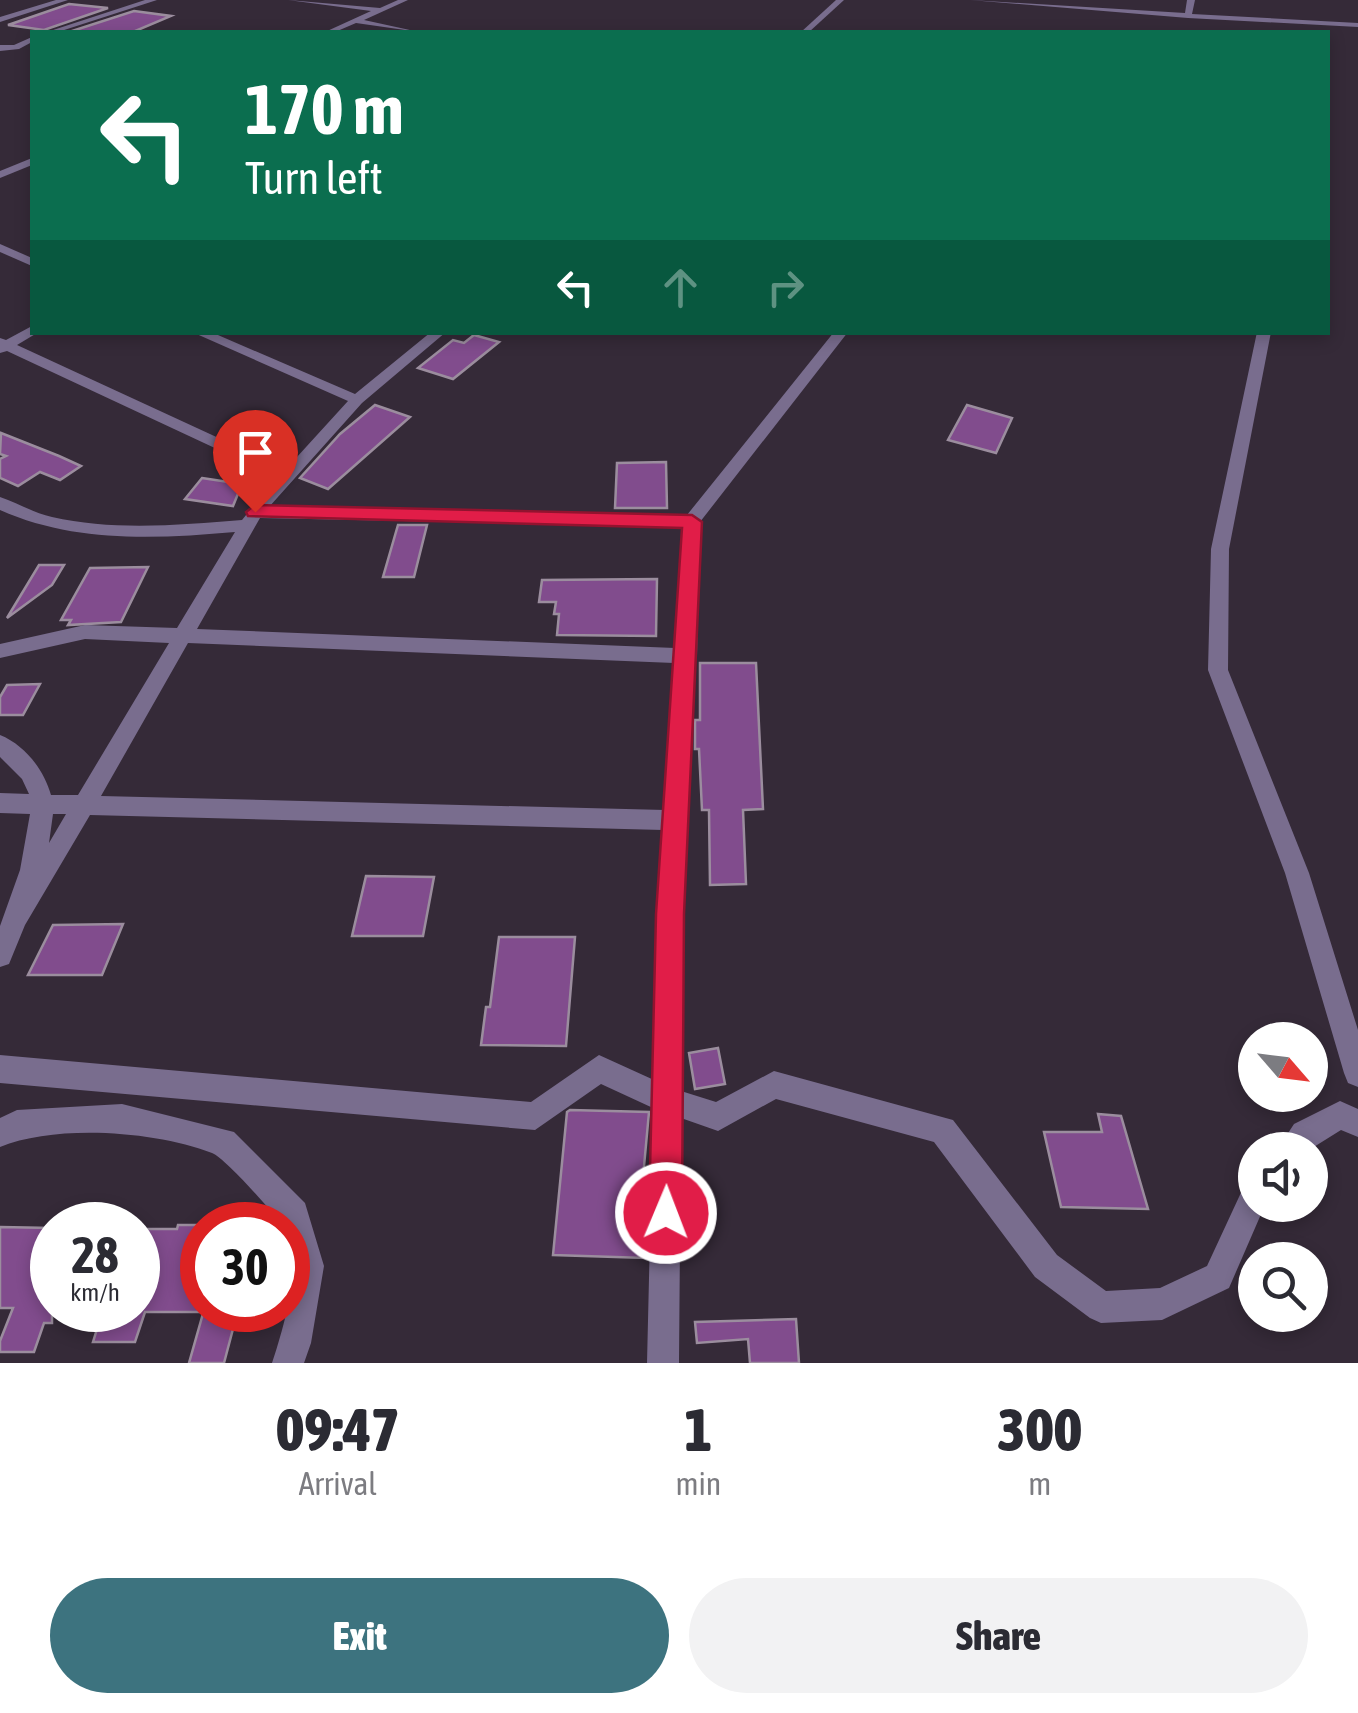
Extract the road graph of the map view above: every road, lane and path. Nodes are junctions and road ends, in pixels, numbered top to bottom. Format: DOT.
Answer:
graph roads {
  1 [pos="64,0"];
  2 [pos="153,0"];
  3 [pos="292,0"];
  4 [pos="404,0"];
  5 [pos="840,0"];
  6 [pos="974,0"];
  7 [pos="1191,0"];
  8 [pos="381,10"];
  9 [pos="1188,16"];
  10 [pos="0,20"];
  11 [pos="356,21"];
  12 [pos="1358,26"];
  13 [pos="56,30"];
  14 [pos="334,30"];
  15 [pos="404,30"];
  16 [pos="807,30"];
  17 [pos="30,40"];
  18 [pos="0,48"];
  19 [pos="30,162"];
  20 [pos="0,175"];
  21 [pos="0,248"];
  22 [pos="30,261"];
  23 [pos="30,331"];
  24 [pos="205,335"];
  25 [pos="436,335"];
  26 [pos="840,335"];
  27 [pos="1263,335"];
  28 [pos="3,345"];
  29 [pos="357,400"];
  30 [pos="288,476"];
  31 [pos="0,503"];
  32 [pos="252,518"];
  33 [pos="692,522"];
  34 [pos="182,636"];
  35 [pos="0,651"];
  36 [pos="687,656"];
  37 [pos="0,744"];
  38 [pos="0,803"];
  39 [pos="40,805"];
  40 [pos="84,806"];
  41 [pos="676,820"];
  42 [pos="20,915"];
  43 [pos="0,956"];
  44 [pos="0,1069"];
  45 [pos="1358,1073"];
  46 [pos="667,1100"];
  47 [pos="1358,1123"];
  48 [pos="1308,1132"];
  49 [pos="0,1134"];
  50 [pos="1243,1222"];
  51 [pos="288,1363"];
  52 [pos="664,1363"];
  1 -- 10 [label="street"];
  2 -- 13 [label="street"];
  3 -- 8 [label="street"];
  4 -- 8 [label="street"];
  5 -- 16 [label="street"];
  6 -- 9 [label="street"];
  7 -- 9 [label="street"];
  8 -- 11 [label="street"];
  9 -- 12 [label="street"];
  11 -- 14 [label="street"];
  11 -- 15 [label="street"];
  17 -- 18 [label="street"];
  19 -- 20 [label="street"];
  21 -- 22 [label="street"];
  23 -- 28 [label="street"];
  24 -- 29 [label="street"];
  25 -- 29 [label="street"];
  26 -- 33 [label="street"];
  27 -- 45 [label="street"];
  28 -- 30 [label="street"];
  29 -- 30 [label="street"];
  30 -- 32 [label="street"];
  31 -- 32 [label="street"];
  32 -- 33 [label="street"];
  32 -- 34 [label="street"];
  33 -- 36 [label="street"];
  34 -- 35 [label="street"];
  34 -- 36 [label="street"];
  34 -- 40 [label="street"];
  36 -- 41 [label="street"];
  37 -- 39 [label="street"];
  38 -- 39 [label="street"];
  39 -- 40 [label="street"];
  39 -- 42 [label="street"];
  40 -- 41 [label="street"];
  40 -- 42 [label="street"];
  41 -- 46 [label="street"];
  42 -- 43 [label="street"];
  44 -- 46 [label="street"];
  46 -- 50 [label="street"];
  46 -- 52 [label="street"];
  47 -- 48 [label="street"];
  49 -- 51 [label="street"];
}
